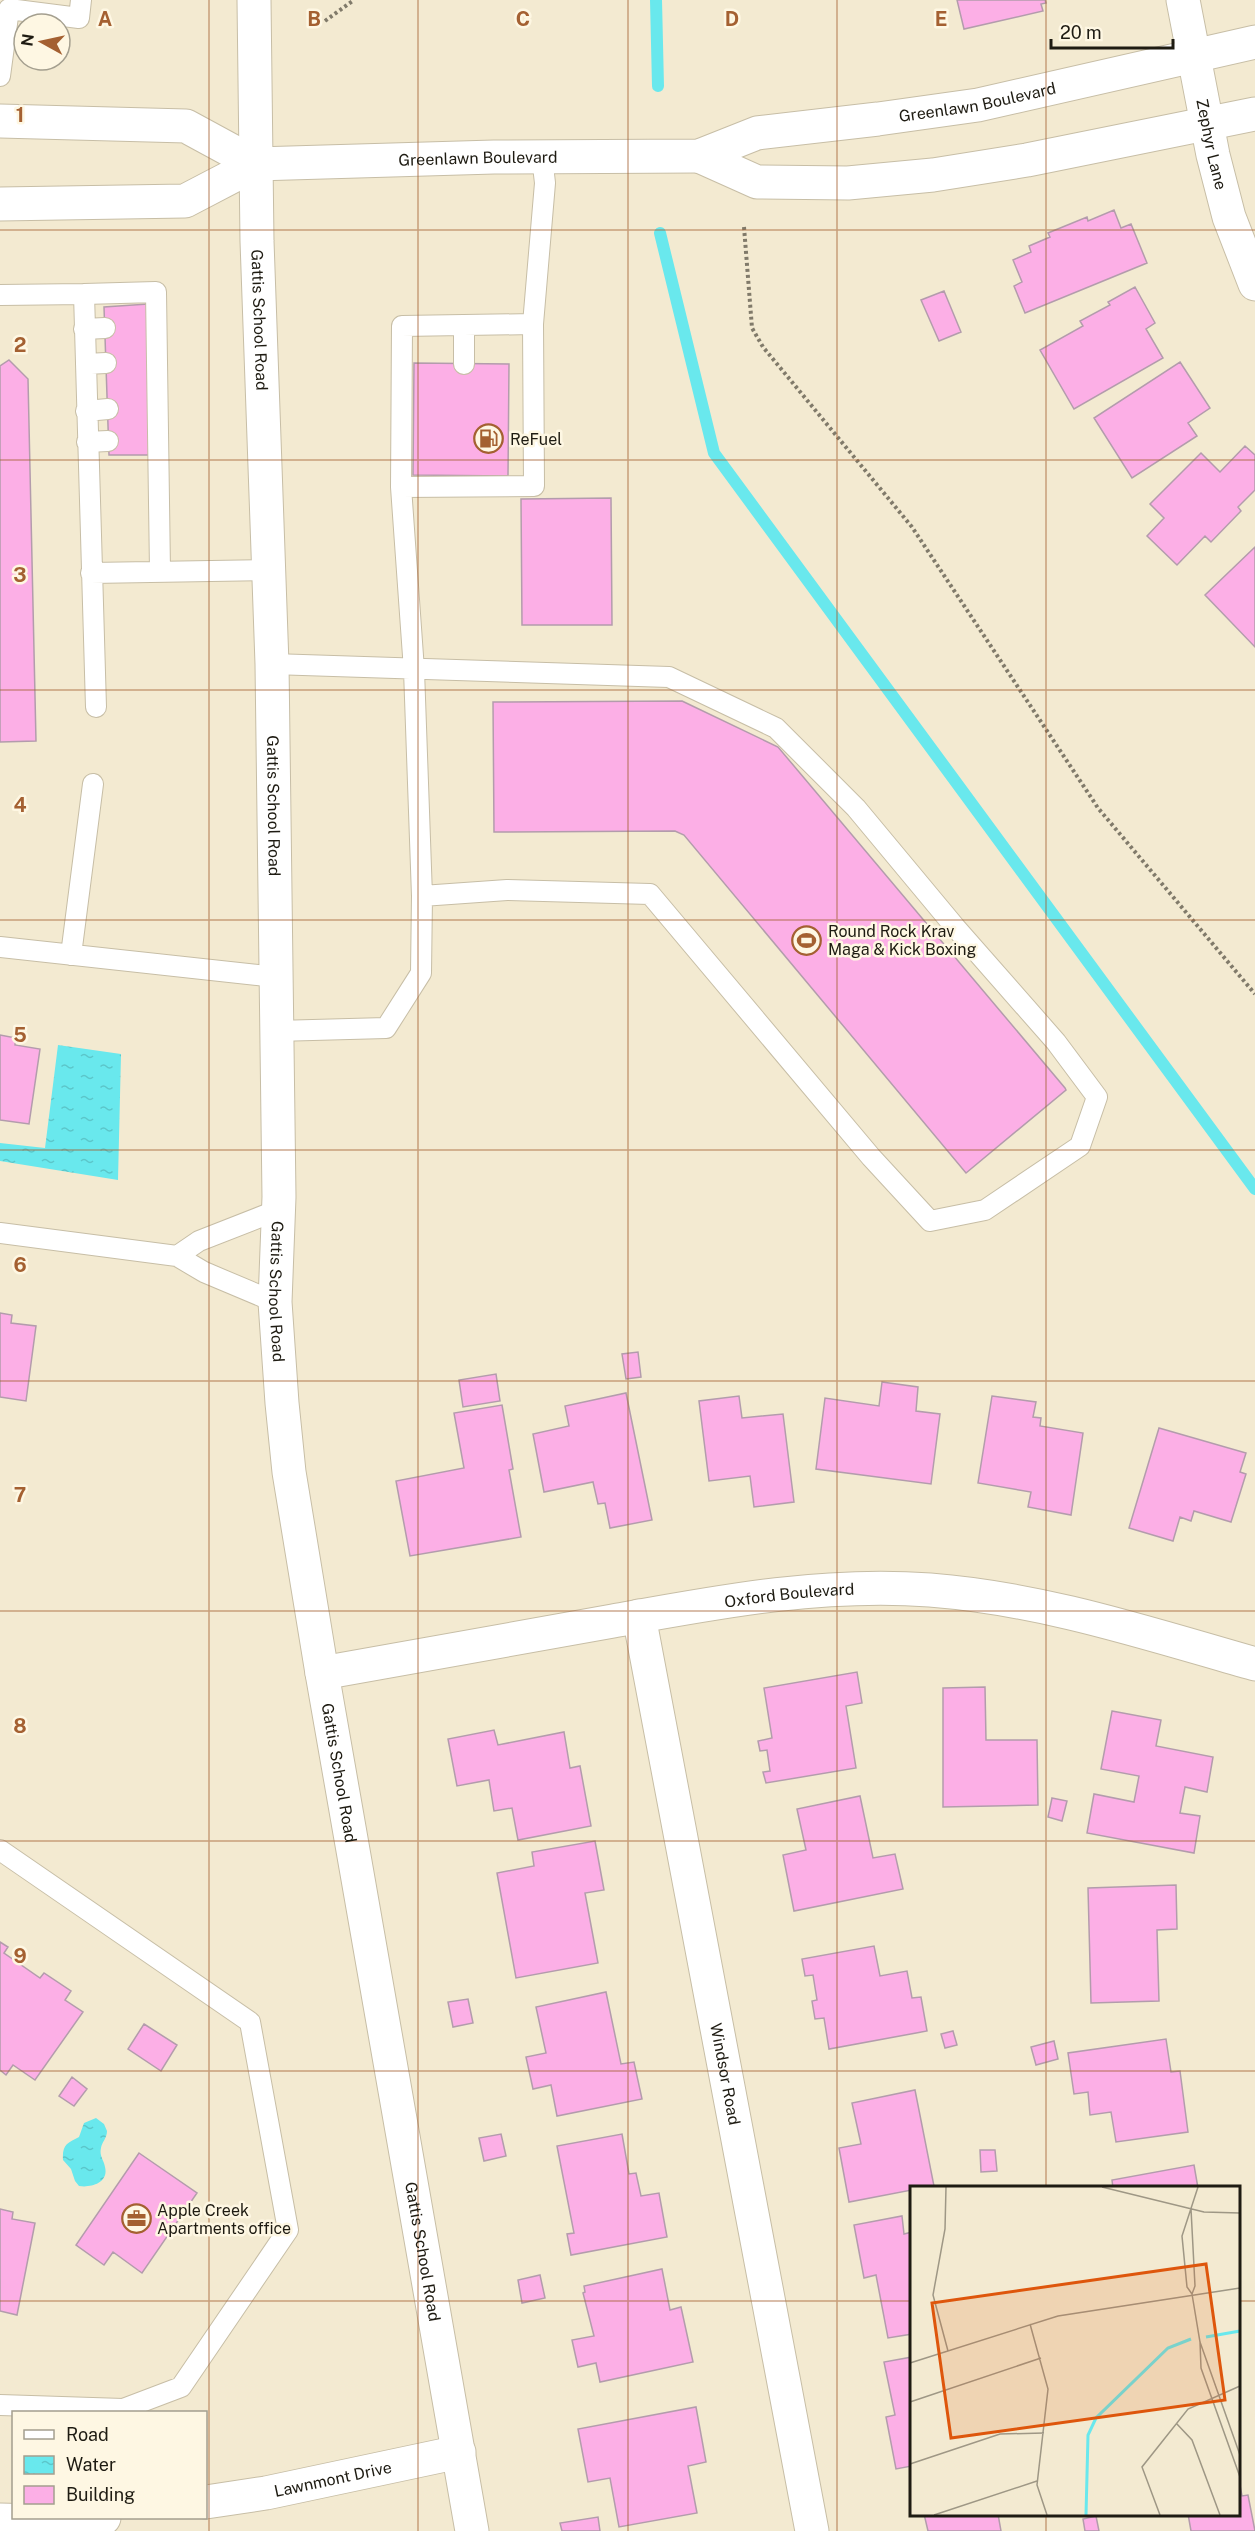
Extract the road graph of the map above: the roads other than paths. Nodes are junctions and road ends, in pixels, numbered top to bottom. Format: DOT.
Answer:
graph roads {
  1 [pos="81,0"];
  2 [pos="254,0"];
  3 [pos="1183,0"];
  4 [pos="4,8"];
  5 [pos="1255,42"];
  6 [pos="1194,55"];
  7 [pos="0,76"];
  8 [pos="1255,114"];
  9 [pos="0,121"];
  10 [pos="1206,124"];
  11 [pos="699,156"];
  12 [pos="542,157"];
  13 [pos="256,164"];
  14 [pos="0,204"];
  15 [pos="1255,284"];
  16 [pos="84,294"];
  17 [pos="0,295"];
  18 [pos="533,324"];
  19 [pos="464,325"];
  20 [pos="105,328"];
  21 [pos="84,329"];
  22 [pos="86,363"];
  23 [pos="106,363"];
  24 [pos="464,364"];
  25 [pos="108,409"];
  26 [pos="86,411"];
  27 [pos="108,441"];
  28 [pos="87,442"];
  29 [pos="401,487"];
  30 [pos="268,570"];
  31 [pos="160,571"];
  32 [pos="91,573"];
  33 [pos="272,664"];
  34 [pos="414,670"];
  35 [pos="96,707"];
  36 [pos="93,784"];
  37 [pos="422,896"];
  38 [pos="0,947"];
  39 [pos="71,954"];
  40 [pos="276,977"];
  41 [pos="276,1031"];
  42 [pos="278,1210"];
  43 [pos="0,1233"];
  44 [pos="177,1256"];
  45 [pos="275,1302"];
  46 [pos="639,1616"];
  47 [pos="1255,1664"];
  48 [pos="321,1672"];
  49 [pos="0,1850"];
  50 [pos="0,2405"];
  51 [pos="123,2411"];
  52 [pos="459,2452"];
  53 [pos="207,2502"];
  54 [pos="92,2519"];
  55 [pos="0,2520"];
  56 [pos="472,2531"];
  57 [pos="812,2531"];
  1 -- 4 [label="lane"];
  2 -- 13 [label="main road, Gattis School Road"];
  3 -- 6 [label="main road, Zephyr Lane"];
  4 -- 7 [label="lane"];
  5 -- 6 [label="main road, Greenlawn Boulevard"];
  6 -- 10 [label="main road, Zephyr Lane"];
  6 -- 11 [label="main road, Greenlawn Boulevard"];
  8 -- 10 [label="main road, Greenlawn Boulevard"];
  9 -- 13 [label="main road, Greenlawn Boulevard"];
  10 -- 11 [label="main road, Greenlawn Boulevard"];
  10 -- 15 [label="main road, Zephyr Lane"];
  11 -- 12 [label="main road, Greenlawn Boulevard"];
  12 -- 13 [label="main road, Greenlawn Boulevard"];
  12 -- 18 [label="lane"];
  13 -- 14 [label="main road, Greenlawn Boulevard"];
  13 -- 30 [label="main road, Gattis School Road"];
  16 -- 17 [label="lane"];
  16 -- 21 [label="lane"];
  16 -- 31 [label="lane"];
  18 -- 19 [label="lane"];
  18 -- 29 [label="lane"];
  19 -- 24 [label="lane"];
  19 -- 29 [label="lane"];
  20 -- 21 [label="lane"];
  21 -- 22 [label="lane"];
  22 -- 23 [label="lane"];
  22 -- 26 [label="lane"];
  25 -- 26 [label="lane"];
  26 -- 28 [label="lane"];
  27 -- 28 [label="lane"];
  28 -- 32 [label="lane"];
  29 -- 34 [label="lane"];
  30 -- 31 [label="lane"];
  30 -- 33 [label="main road, Gattis School Road"];
  31 -- 32 [label="lane"];
  32 -- 35 [label="lane"];
  33 -- 34 [label="lane"];
  33 -- 40 [label="main road, Gattis School Road"];
  34 -- 37 [label="lane"];
  34 -- 37 [label="lane"];
  36 -- 39 [label="lane"];
  37 -- 41 [label="lane"];
  38 -- 39 [label="lane"];
  39 -- 40 [label="lane"];
  40 -- 41 [label="main road, Gattis School Road"];
  41 -- 42 [label="main road, Gattis School Road"];
  42 -- 44 [label="lane"];
  42 -- 45 [label="main road, Gattis School Road"];
  43 -- 44 [label="lane"];
  44 -- 45 [label="lane"];
  45 -- 48 [label="main road, Gattis School Road"];
  46 -- 47 [label="main road, Oxford Boulevard"];
  46 -- 48 [label="main road, Oxford Boulevard"];
  46 -- 57 [label="main road, Windsor Road"];
  48 -- 52 [label="main road, Gattis School Road"];
  49 -- 51 [label="lane"];
  50 -- 51 [label="lane"];
  52 -- 53 [label="main road, Lawnmont Drive"];
  52 -- 56 [label="main road, Gattis School Road"];
  54 -- 55 [label="main road"];
}
